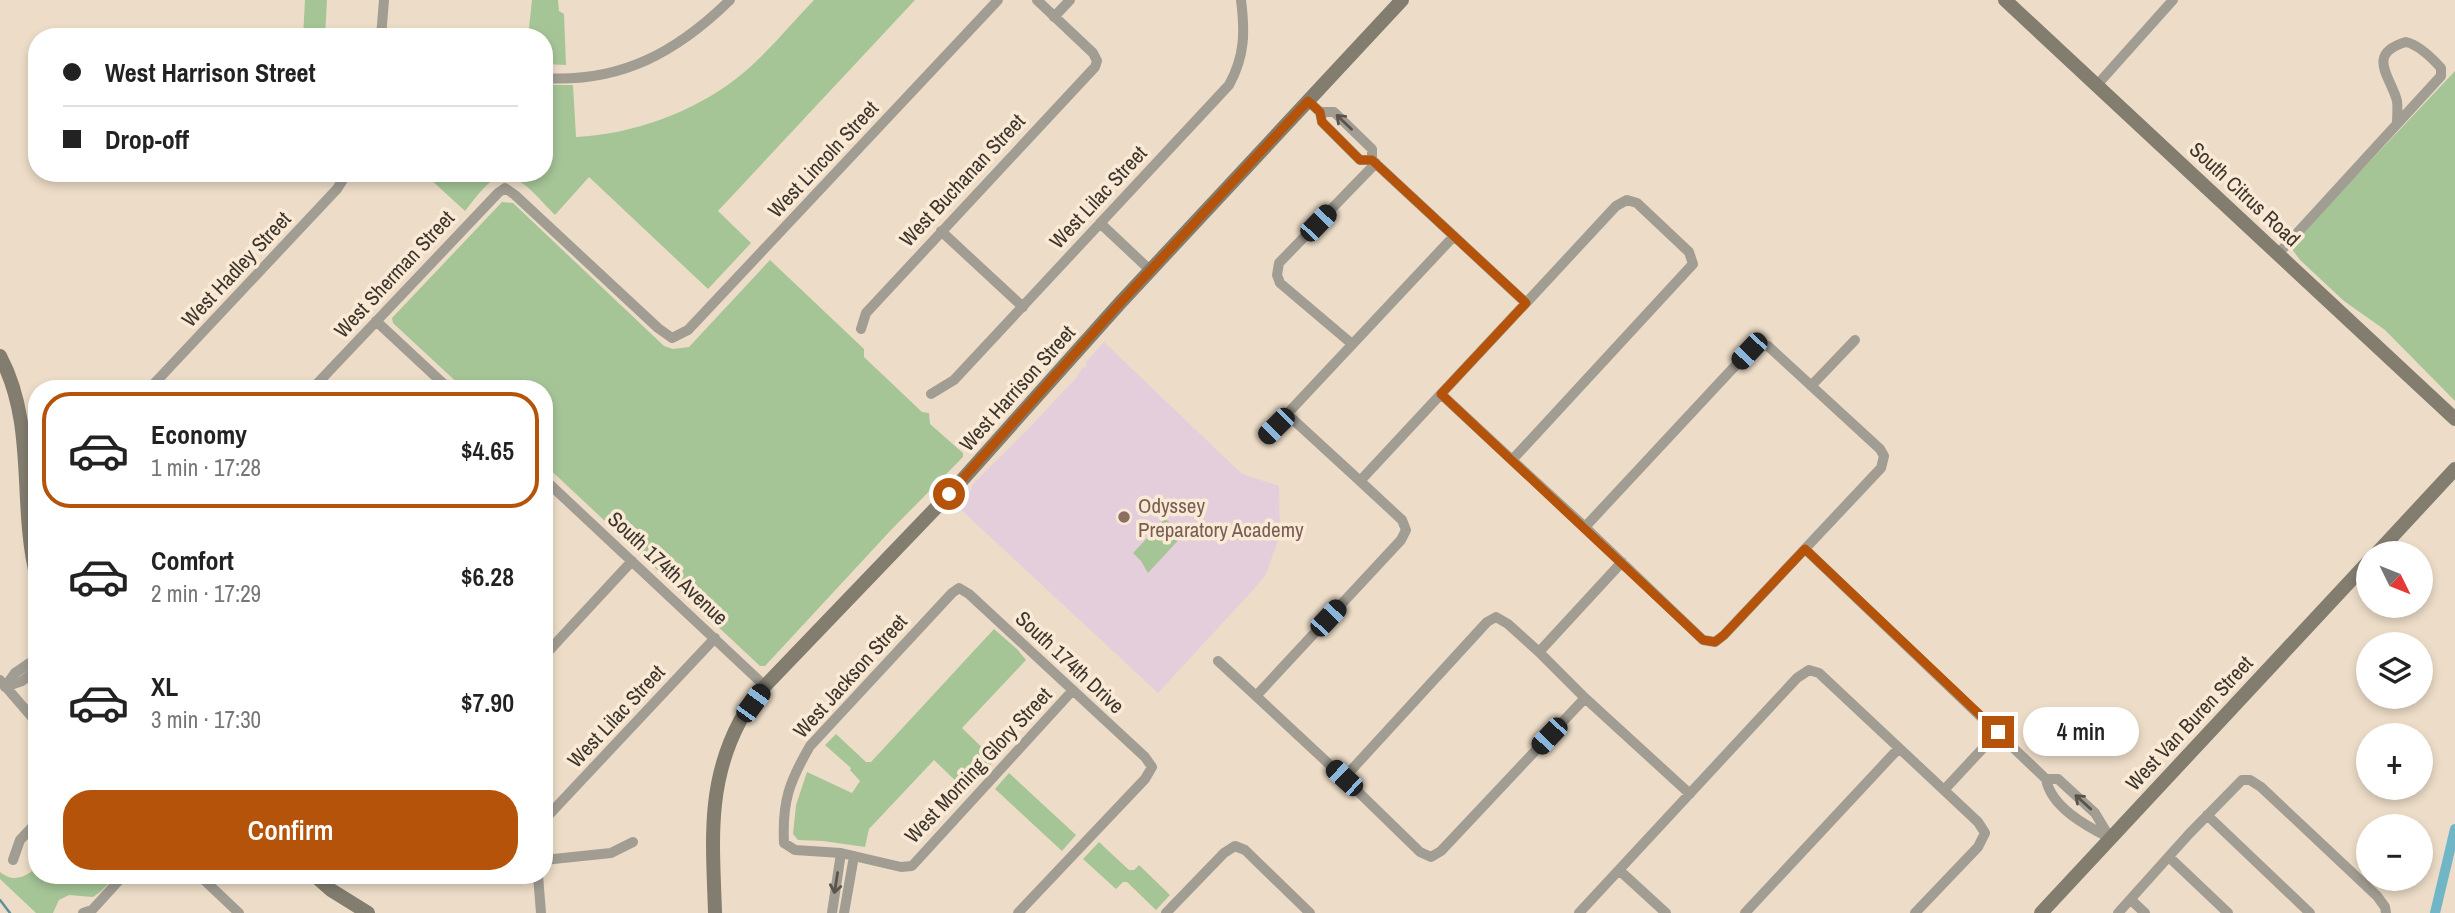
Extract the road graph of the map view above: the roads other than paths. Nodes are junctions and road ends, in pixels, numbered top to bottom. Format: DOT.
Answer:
graph roads {
  1 [pos="384,0"];
  2 [pos="730,0"];
  3 [pos="998,0"];
  4 [pos="1037,0"];
  5 [pos="1070,0"];
  6 [pos="1241,0"];
  7 [pos="1402,0"];
  8 [pos="2005,0"];
  9 [pos="2173,0"];
  10 [pos="1054,17"];
  11 [pos="382,28"];
  12 [pos="553,79"];
  13 [pos="2097,85"];
  14 [pos="1308,101"];
  15 [pos="1320,112"];
  16 [pos="2397,124"];
  17 [pos="1374,162"];
  18 [pos="341,182"];
  19 [pos="505,188"];
  20 [pos="1100,223"];
  21 [pos="941,230"];
  22 [pos="1454,236"];
  23 [pos="2278,254"];
  24 [pos="1151,271"];
  25 [pos="1526,303"];
  26 [pos="1023,307"];
  27 [pos="376,321"];
  28 [pos="860,329"];
  29 [pos="1855,340"];
  30 [pos="1352,344"];
  31 [pos="0,356"];
  32 [pos="158,380"];
  33 [pos="321,380"];
  34 [pos="439,380"];
  35 [pos="1811,386"];
  36 [pos="931,394"];
  37 [pos="1441,394"];
  38 [pos="1287,414"];
  39 [pos="2455,419"];
  40 [pos="1265,437"];
  41 [pos="28,443"];
  42 [pos="1512,460"];
  43 [pos="2455,469"];
  44 [pos="1360,481"];
  45 [pos="553,491"];
  46 [pos="1586,527"];
  47 [pos="2387,541"];
  48 [pos="1805,549"];
  49 [pos="632,561"];
  50 [pos="1622,562"];
  51 [pos="2356,575"];
  52 [pos="959,588"];
  53 [pos="715,638"];
  54 [pos="553,646"];
  55 [pos="1539,652"];
  56 [pos="1218,662"];
  57 [pos="28,664"];
  58 [pos="28,677"];
  59 [pos="2,686"];
  60 [pos="765,686"];
  61 [pos="1073,690"];
  62 [pos="1256,696"];
  63 [pos="1585,698"];
  64 [pos="28,713"];
  65 [pos="1998,732"];
  66 [pos="1899,748"];
  67 [pos="1344,778"];
  68 [pos="2046,779"];
  69 [pos="1944,790"];
  70 [pos="1690,794"];
  71 [pos="553,810"];
  72 [pos="2207,815"];
  73 [pos="28,832"];
  74 [pos="2110,838"];
  75 [pos="633,842"];
  76 [pos="841,853"];
  77 [pos="855,856"];
  78 [pos="2169,857"];
  79 [pos="553,859"];
  80 [pos="13,860"];
  81 [pos="1619,870"];
  82 [pos="116,884"];
  83 [pos="208,884"];
  84 [pos="324,884"];
  85 [pos="539,884"];
  86 [pos="2131,900"];
  87 [pos="83,913"];
  88 [pos="239,913"];
  89 [pos="368,913"];
  90 [pos="541,913"];
  91 [pos="715,913"];
  92 [pos="831,913"];
  93 [pos="844,913"];
  94 [pos="1018,913"];
  95 [pos="1166,913"];
  96 [pos="1310,913"];
  97 [pos="1579,913"];
  98 [pos="1666,913"];
  99 [pos="1745,913"];
  100 [pos="1915,913"];
  101 [pos="2040,913"];
  102 [pos="2118,913"];
  103 [pos="2145,913"];
  104 [pos="2228,913"];
  105 [pos="2310,913"];
  106 [pos="2386,913"];
  1 -- 11 [label="street"];
  2 -- 12 [label="street"];
  3 -- 19 [label="street, West Lincoln Street"];
  4 -- 10 [label="street"];
  5 -- 10 [label="street"];
  6 -- 20 [label="street, West Lilac Street"];
  7 -- 14 [label="street, West Harrison Street"];
  8 -- 13 [label="street, South Citrus Road"];
  9 -- 13 [label="street"];
  10 -- 21 [label="street, West Buchanan Street"];
  13 -- 23 [label="street, South Citrus Road"];
  14 -- 15 [label="street"];
  14 -- 24 [label="street, West Harrison Street"];
  15 -- 17 [label="street"];
  17 -- 15 [label="street, one-way"];
  16 -- 16 [label="street"];
  16 -- 23 [label="street"];
  17 -- 22 [label="street"];
  17 -- 30 [label="street"];
  18 -- 32 [label="street, West Hadley Street"];
  19 -- 27 [label="street, West Sherman Street"];
  20 -- 24 [label="street"];
  20 -- 26 [label="street, West Lilac Street"];
  21 -- 26 [label="street"];
  21 -- 28 [label="street, West Buchanan Street"];
  22 -- 25 [label="street"];
  22 -- 30 [label="street"];
  23 -- 39 [label="street, South Citrus Road"];
  24 -- 60 [label="street, West Harrison Street"];
  25 -- 37 [label="street"];
  25 -- 42 [label="street"];
  26 -- 36 [label="street, West Lilac Street"];
  27 -- 33 [label="street, West Sherman Street"];
  27 -- 34 [label="street"];
  29 -- 35 [label="street"];
  30 -- 38 [label="street"];
  31 -- 41 [label="street"];
  35 -- 46 [label="street"];
  35 -- 48 [label="street"];
  37 -- 42 [label="street"];
  37 -- 44 [label="street"];
  38 -- 40 [label="street"];
  38 -- 44 [label="street"];
  42 -- 46 [label="street"];
  43 -- 47 [label="street"];
  44 -- 62 [label="street"];
  45 -- 49 [label="street, South 174th Avenue"];
  46 -- 50 [label="street"];
  48 -- 50 [label="street"];
  48 -- 65 [label="street"];
  49 -- 53 [label="street, South 174th Avenue"];
  49 -- 54 [label="street"];
  50 -- 55 [label="street"];
  51 -- 74 [label="street, West Van Buren Street"];
  52 -- 61 [label="street, South 174th Drive"];
  52 -- 76 [label="street, West Jackson Street"];
  53 -- 60 [label="street, South 174th Avenue"];
  53 -- 71 [label="street, West Lilac Street"];
  55 -- 63 [label="street"];
  55 -- 67 [label="street"];
  56 -- 62 [label="street"];
  57 -- 59 [label="street"];
  58 -- 59 [label="street"];
  59 -- 64 [label="street"];
  60 -- 91 [label="street, West Harrison Street"];
  61 -- 77 [label="street, West Morning Glory Street"];
  61 -- 94 [label="street, South 174th Drive"];
  62 -- 67 [label="street"];
  63 -- 67 [label="street"];
  63 -- 70 [label="street"];
  65 -- 68 [label="street"];
  65 -- 69 [label="street"];
  66 -- 69 [label="street"];
  66 -- 70 [label="street"];
  66 -- 99 [label="street"];
  68 -- 74 [label="street"];
  74 -- 68 [label="street, one-way"];
  69 -- 100 [label="street"];
  70 -- 81 [label="street"];
  72 -- 78 [label="street"];
  72 -- 105 [label="street"];
  72 -- 106 [label="street"];
  73 -- 80 [label="street"];
  74 -- 101 [label="street, West Van Buren Street"];
  75 -- 79 [label="street"];
  76 -- 77 [label="street"];
  76 -- 92 [label="street, one-way"];
  77 -- 93 [label="street"];
  78 -- 86 [label="street"];
  78 -- 104 [label="street"];
  81 -- 97 [label="street"];
  81 -- 98 [label="street"];
  82 -- 87 [label="street"];
  83 -- 88 [label="street"];
  84 -- 89 [label="street"];
  85 -- 90 [label="street"];
  86 -- 102 [label="street"];
  86 -- 103 [label="street"];
  95 -- 96 [label="street"];
}
